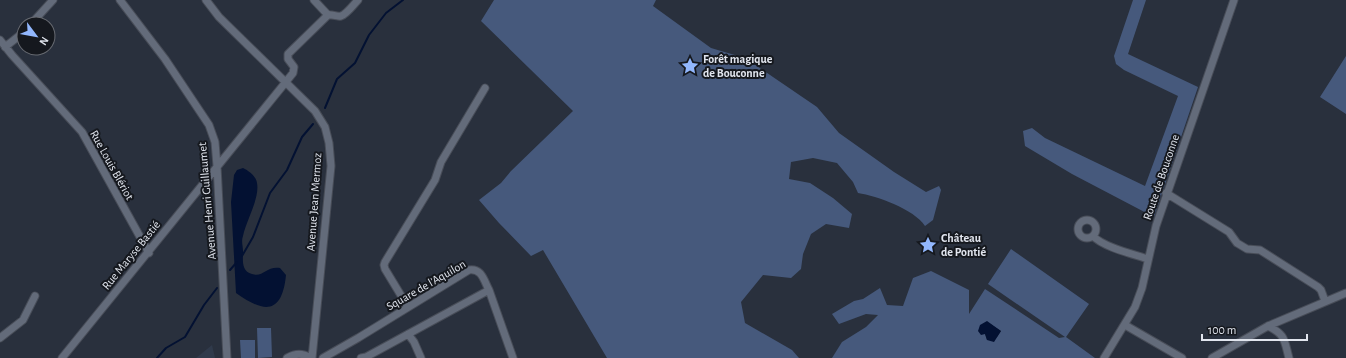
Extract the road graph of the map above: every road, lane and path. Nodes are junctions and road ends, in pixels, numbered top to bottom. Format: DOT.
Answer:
graph roads {
  1 [pos="53,0"];
  2 [pos="120,0"];
  3 [pos="206,0"];
  4 [pos="314,0"];
  5 [pos="358,0"];
  6 [pos="1234,0"];
  7 [pos="328,15"];
  8 [pos="38,16"];
  9 [pos="16,39"];
  10 [pos="0,40"];
  11 [pos="5,47"];
  12 [pos="285,83"];
  13 [pos="485,88"];
  14 [pos="217,166"];
  15 [pos="1166,193"];
  16 [pos="1093,236"];
  17 [pos="149,253"];
  18 [pos="1148,259"];
  19 [pos="489,290"];
  20 [pos="1346,293"];
  21 [pos="35,296"];
  22 [pos="1326,301"];
  23 [pos="408,307"];
  24 [pos="1285,318"];
  25 [pos="1125,325"];
  26 [pos="1268,326"];
  27 [pos="408,334"];
  28 [pos="1283,336"];
  29 [pos="0,338"];
  30 [pos="62,358"];
  31 [pos="227,358"];
  32 [pos="287,358"];
  33 [pos="311,358"];
  34 [pos="323,358"];
  35 [pos="361,358"];
  36 [pos="421,358"];
  37 [pos="513,358"];
  38 [pos="1104,358"];
  39 [pos="1182,358"];
  40 [pos="1212,358"];
  41 [pos="1289,358"];
  1 -- 8 [label="street"];
  2 -- 14 [label="street, Avenue Henri Guillaumet"];
  3 -- 12 [label="street, Avenue Jean Mermoz"];
  4 -- 7 [label="street"];
  5 -- 7 [label="street"];
  6 -- 15 [label="street, Route de Bouconne"];
  7 -- 12 [label="street, Rue Maryse Bastié"];
  9 -- 11 [label="street"];
  10 -- 11 [label="street, Rue Louis Blériot"];
  11 -- 17 [label="street, Rue Louis Blériot"];
  12 -- 14 [label="street, Rue Maryse Bastié"];
  12 -- 33 [label="street, Avenue Jean Mermoz"];
  13 -- 23 [label="street"];
  14 -- 17 [label="street, Rue Maryse Bastié"];
  14 -- 31 [label="street, Avenue Henri Guillaumet"];
  15 -- 18 [label="street, Route de Bouconne"];
  15 -- 22 [label="street"];
  16 -- 18 [label="street"];
  17 -- 30 [label="street, Rue Maryse Bastié"];
  18 -- 25 [label="street, Route de Bouconne"];
  19 -- 23 [label="street, Square de l'Aquilon"];
  19 -- 27 [label="street"];
  19 -- 37 [label="street"];
  20 -- 22 [label="street"];
  21 -- 29 [label="street"];
  22 -- 24 [label="street"];
  23 -- 34 [label="street, Square de l'Aquilon"];
  24 -- 26 [label="street"];
  24 -- 28 [label="street"];
  25 -- 38 [label="street, Route de Bouconne"];
  25 -- 39 [label="street"];
  26 -- 28 [label="street"];
  26 -- 40 [label="street"];
  27 -- 35 [label="street"];
  27 -- 36 [label="street"];
  28 -- 41 [label="street"];
  32 -- 33 [label="street"];
}
